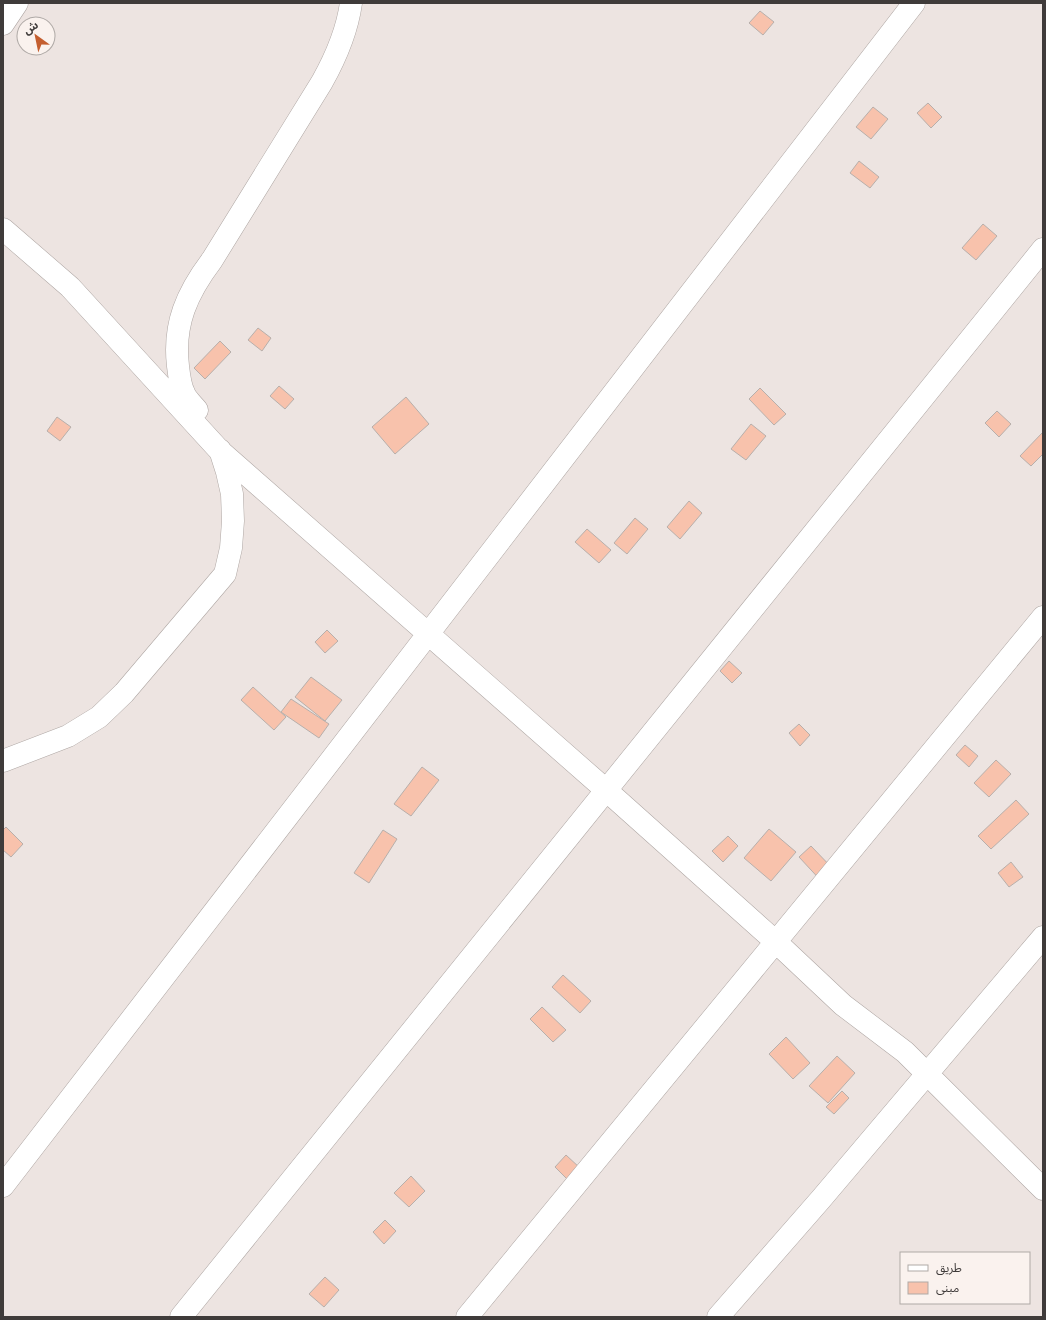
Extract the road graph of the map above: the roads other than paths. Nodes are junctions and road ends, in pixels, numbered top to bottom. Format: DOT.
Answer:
graph roads {
  1 [pos="17,3"];
  2 [pos="351,3"];
  3 [pos="914,3"];
  4 [pos="3,24"];
  5 [pos="3,229"];
  6 [pos="1043,249"];
  7 [pos="220,451"];
  8 [pos="1043,617"];
  9 [pos="428,634"];
  10 [pos="3,762"];
  11 [pos="606,790"];
  12 [pos="1043,937"];
  13 [pos="776,942"];
  14 [pos="927,1074"];
  15 [pos="3,1186"];
  16 [pos="1043,1189"];
  17 [pos="181,1317"];
  18 [pos="467,1317"];
  19 [pos="718,1317"];
  1 -- 4 [label="street"];
  2 -- 7 [label="street"];
  3 -- 9 [label="street"];
  5 -- 7 [label="street"];
  6 -- 11 [label="street"];
  7 -- 9 [label="street"];
  7 -- 10 [label="street"];
  8 -- 13 [label="street"];
  9 -- 11 [label="street"];
  9 -- 15 [label="street"];
  11 -- 13 [label="street"];
  11 -- 17 [label="street"];
  12 -- 14 [label="street"];
  13 -- 14 [label="street"];
  13 -- 18 [label="street"];
  14 -- 16 [label="street"];
  14 -- 19 [label="street"];
}
